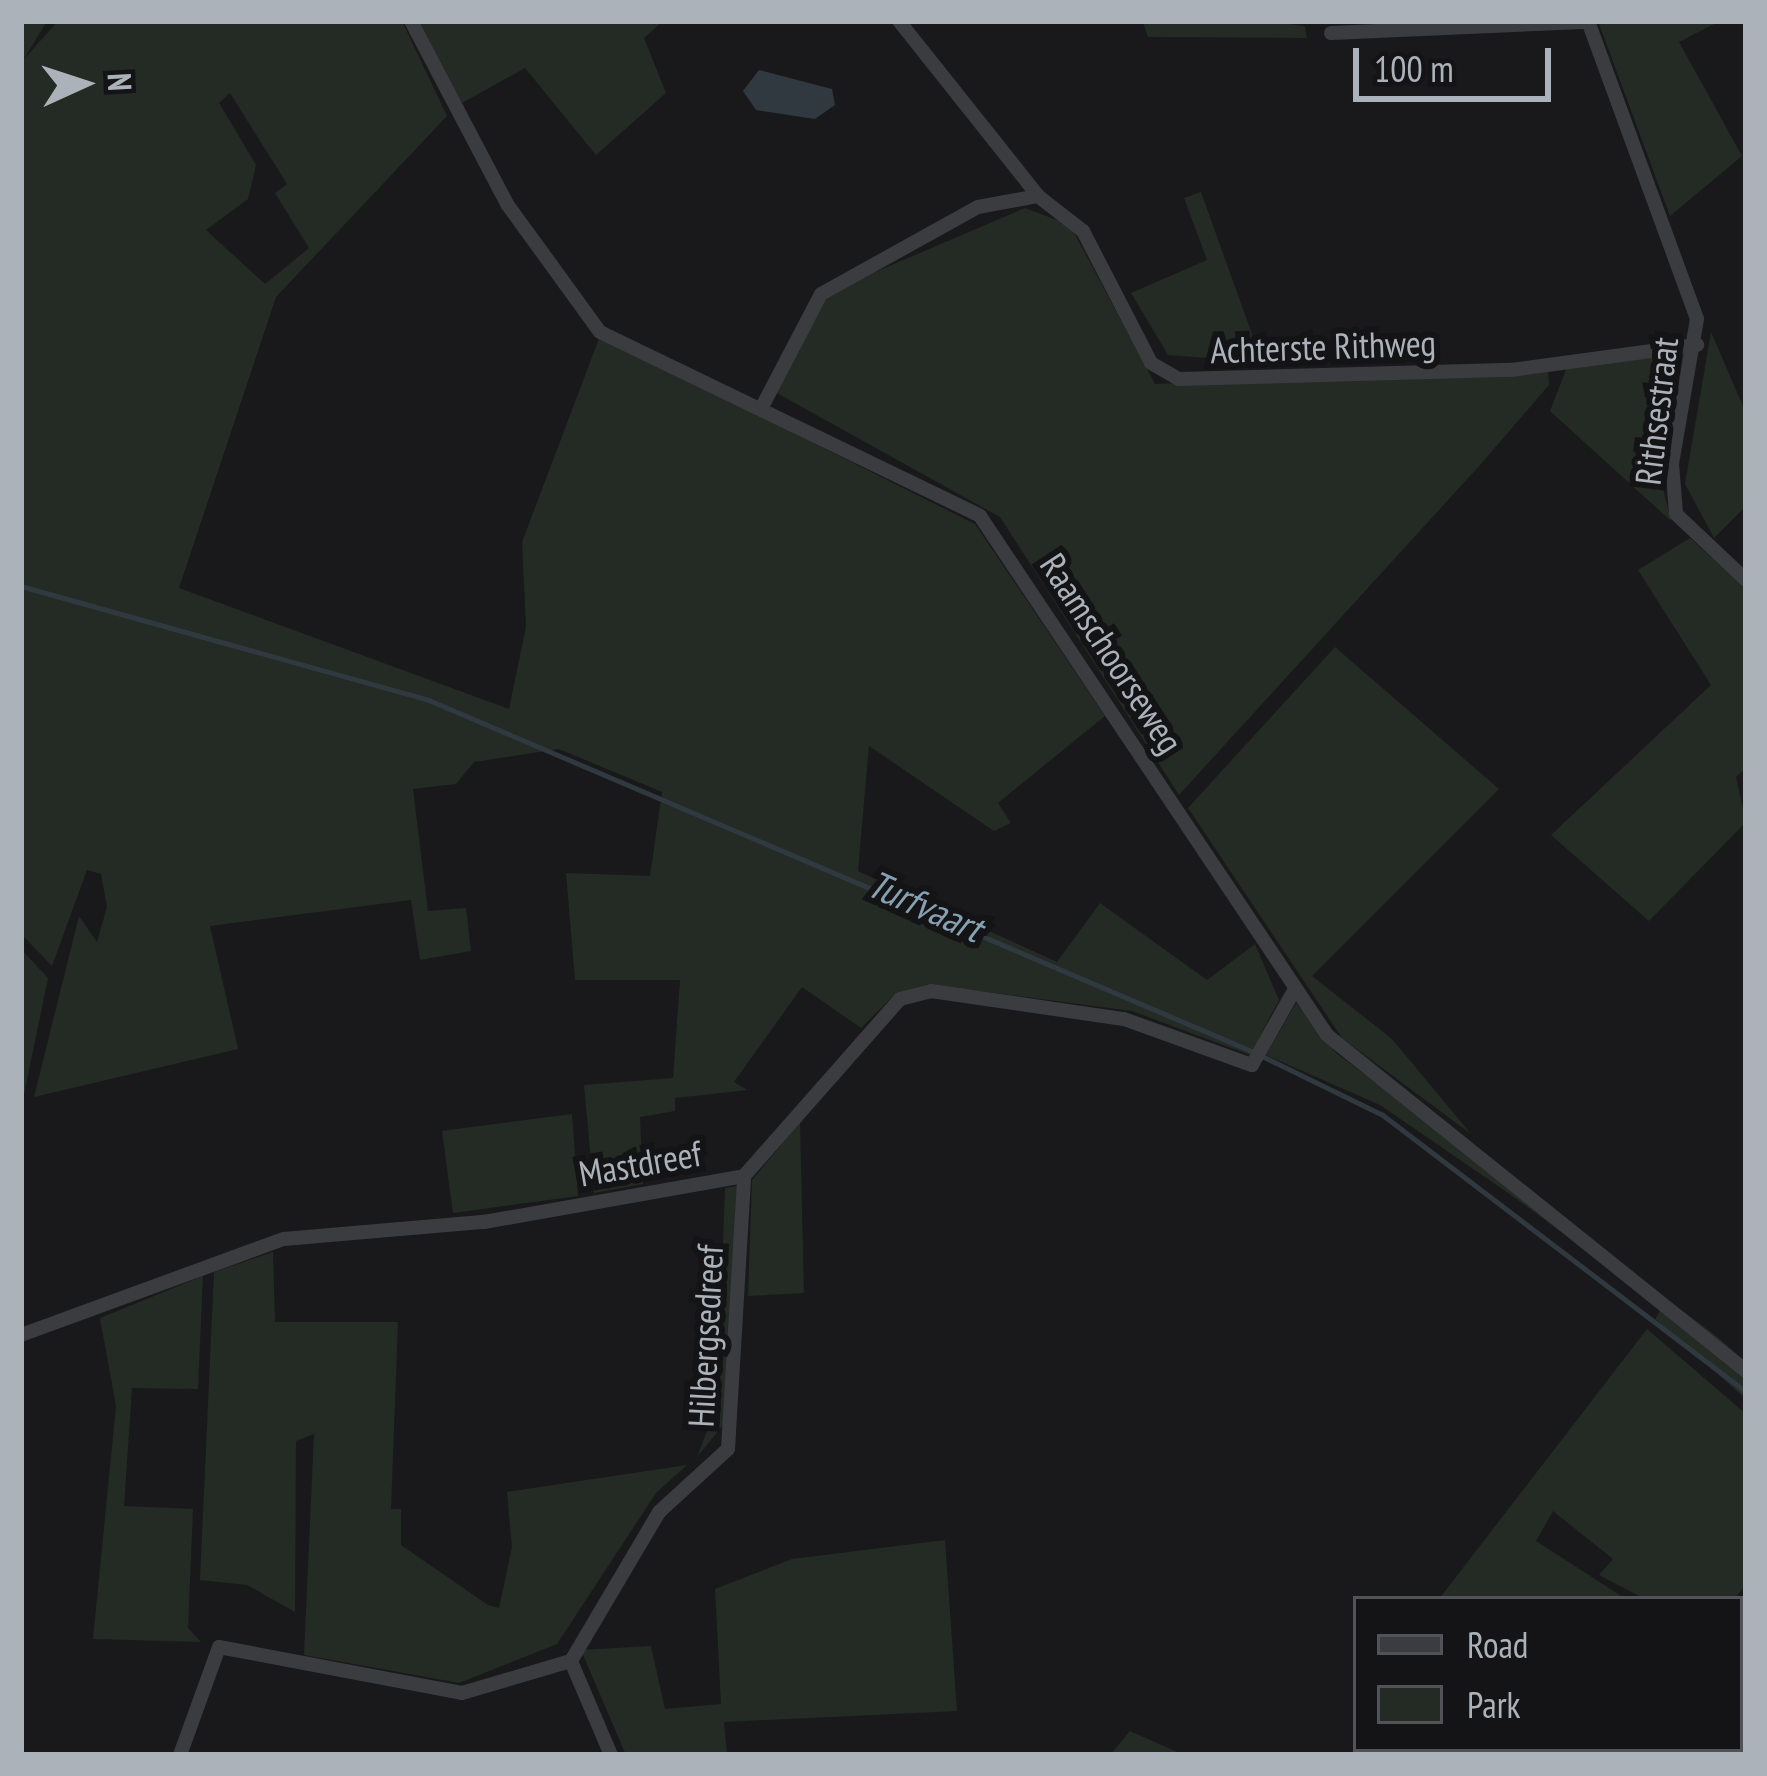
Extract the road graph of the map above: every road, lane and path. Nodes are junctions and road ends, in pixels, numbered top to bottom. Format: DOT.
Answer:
graph roads {
  1 [pos="411,21"];
  2 [pos="899,21"];
  3 [pos="1588,22"];
  4 [pos="1331,33"];
  5 [pos="1038,196"];
  6 [pos="1697,345"];
  7 [pos="763,405"];
  8 [pos="1746,580"];
  9 [pos="1295,989"];
  10 [pos="744,1175"];
  11 [pos="21,1335"];
  12 [pos="1746,1371"];
  13 [pos="571,1661"];
  14 [pos="180,1755"];
  15 [pos="611,1755"];
  1 -- 7 [label="street, Raamschoorseweg"];
  2 -- 5 [label="street, Achterste Rithweg"];
  3 -- 4 [label="street, Rithsestraat"];
  3 -- 6 [label="street, Rithsestraat"];
  5 -- 6 [label="street, Achterste Rithweg"];
  5 -- 7 [label="street"];
  6 -- 8 [label="street, Rithsestraat"];
  7 -- 9 [label="street, Raamschoorseweg"];
  9 -- 10 [label="street, Mastdreef"];
  9 -- 12 [label="street, Raamschoorseweg"];
  10 -- 11 [label="street, Mastdreef"];
  10 -- 13 [label="street, Hilbergsedreef"];
  13 -- 14 [label="street"];
  13 -- 15 [label="street"];
}
